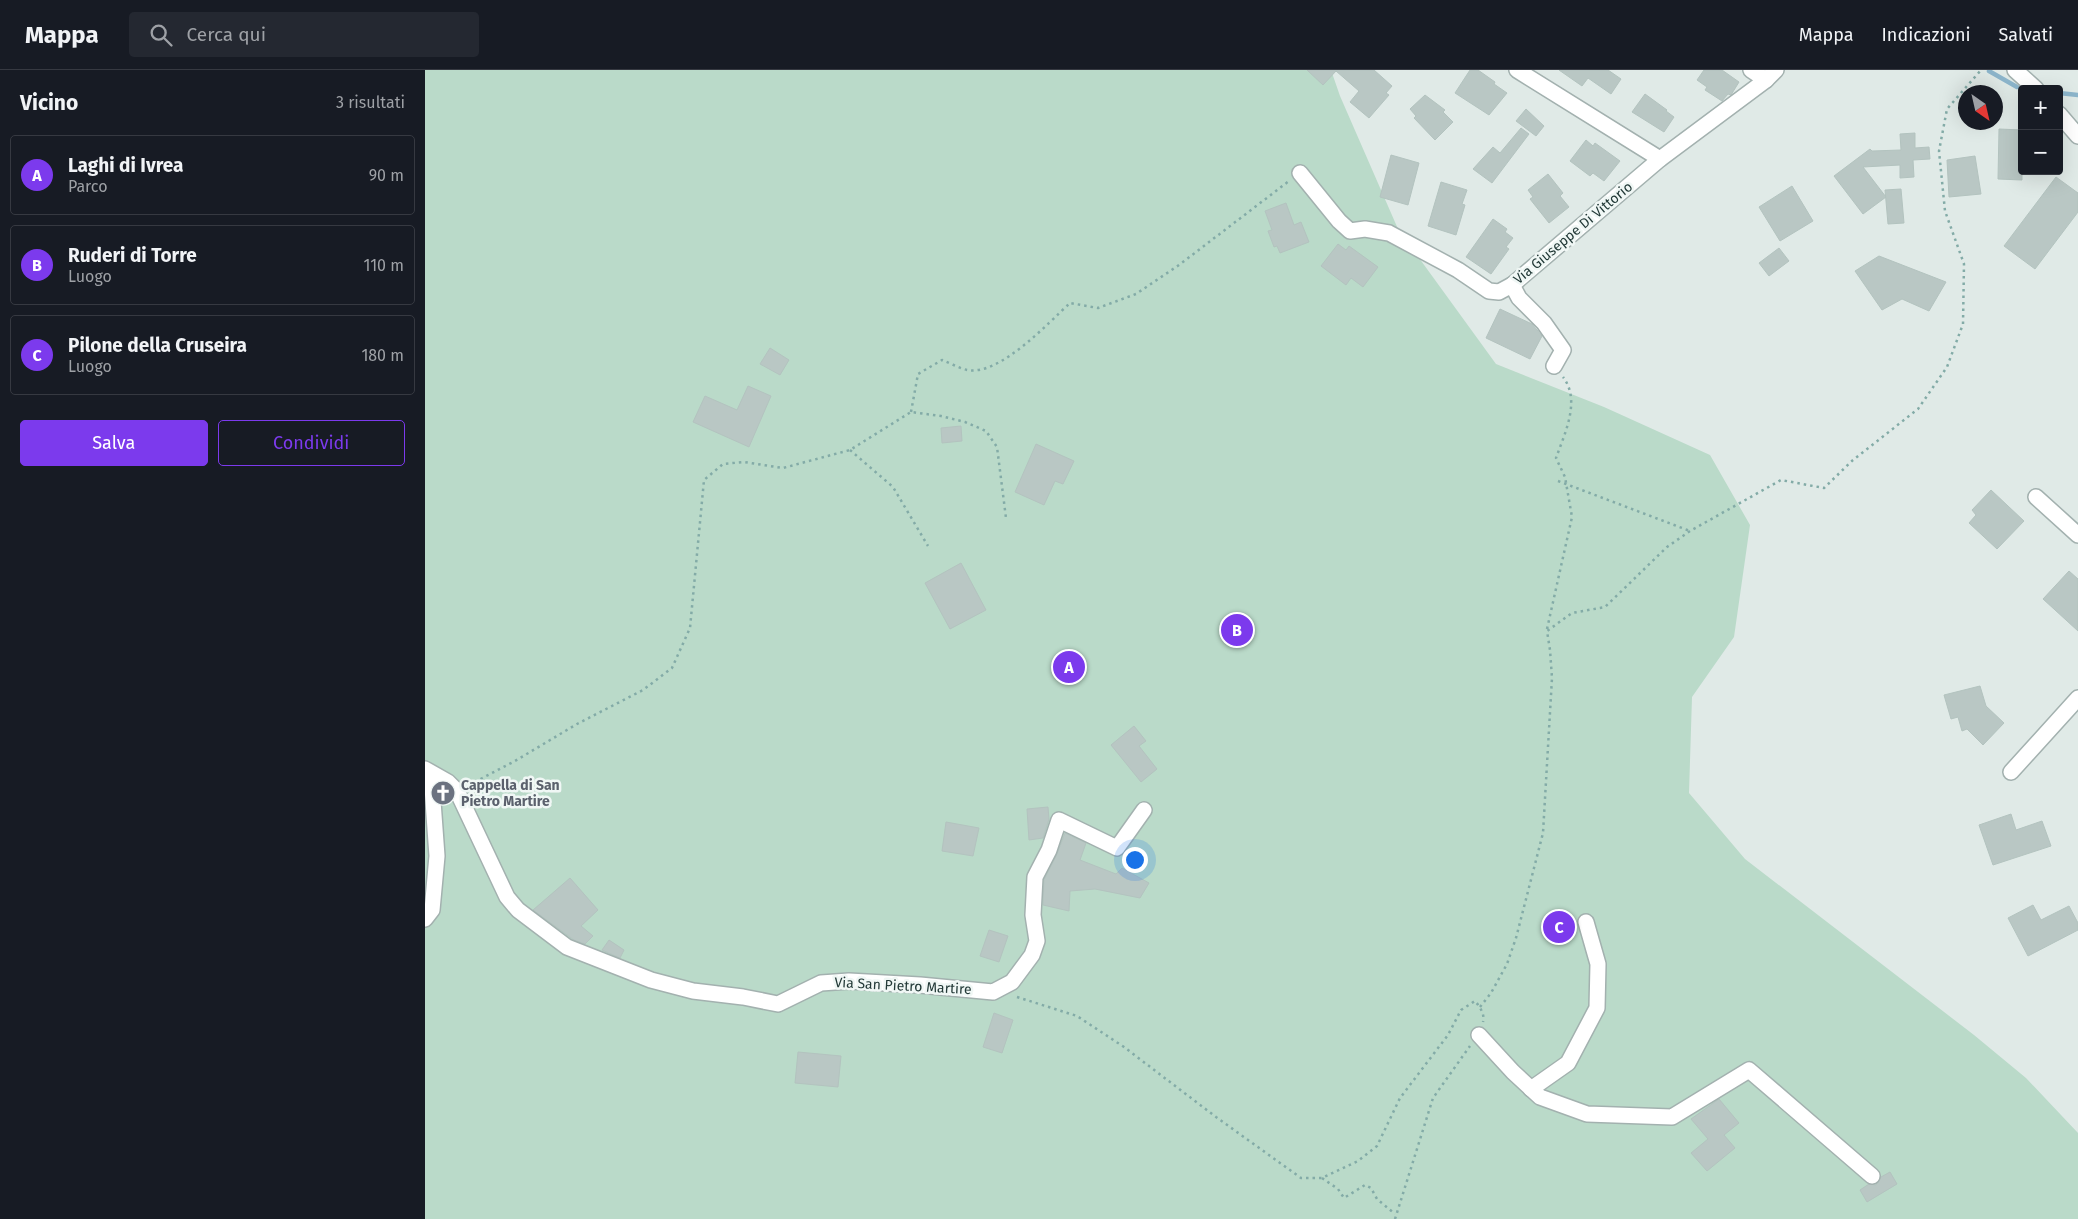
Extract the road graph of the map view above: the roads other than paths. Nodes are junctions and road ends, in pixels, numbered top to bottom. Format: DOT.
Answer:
graph roads {
  1 [pos="1517,70"];
  2 [pos="1751,70"];
  3 [pos="2015,70"];
  4 [pos="1771,75"];
  5 [pos="2031,85"];
  6 [pos="2063,119"];
  7 [pos="2078,136"];
  8 [pos="1660,159"];
  9 [pos="1300,173"];
  10 [pos="1513,285"];
  11 [pos="1554,366"];
  12 [pos="2036,497"];
  13 [pos="2078,535"];
  14 [pos="2078,698"];
  15 [pos="428,771"];
  16 [pos="2011,772"];
  17 [pos="1144,810"];
  18 [pos="425,919"];
  19 [pos="1586,922"];
  20 [pos="1479,1034"];
  21 [pos="1531,1089"];
  22 [pos="1872,1176"];
  1 -- 8 [label="street"];
  2 -- 4 [label="street, Via Giuseppe Di Vittorio"];
  3 -- 5 [label="street"];
  4 -- 8 [label="street, Via Giuseppe Di Vittorio"];
  6 -- 7 [label="street"];
  8 -- 10 [label="street, Via Giuseppe Di Vittorio"];
  9 -- 10 [label="street, Via Giuseppe Di Vittorio"];
  10 -- 11 [label="street"];
  12 -- 13 [label="street"];
  14 -- 16 [label="street"];
  15 -- 17 [label="street, Via San Pietro Martire"];
  15 -- 18 [label="street, Via San Pietro Martire"];
  19 -- 21 [label="street"];
  20 -- 21 [label="street"];
  21 -- 22 [label="street"];
}
